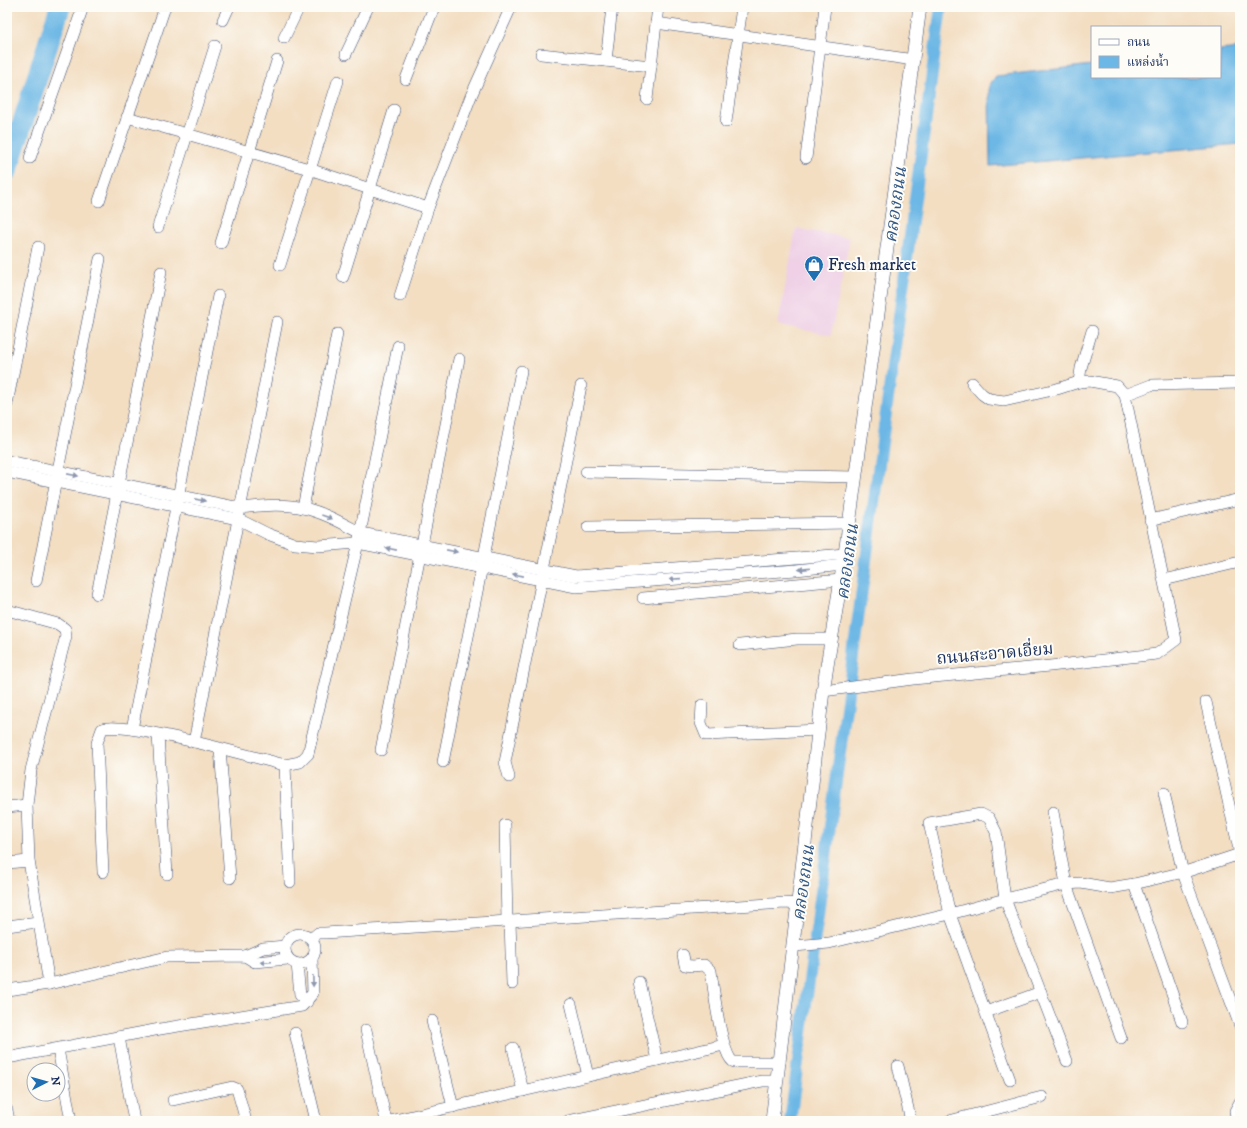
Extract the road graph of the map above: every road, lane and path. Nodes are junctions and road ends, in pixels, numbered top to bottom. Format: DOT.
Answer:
graph roads {
  1 [pos="83,7"];
  2 [pos="165,7"];
  3 [pos="229,7"];
  4 [pos="299,7"];
  5 [pos="368,7"];
  6 [pos="434,7"];
  7 [pos="512,7"];
  8 [pos="612,7"];
  9 [pos="658,7"];
  10 [pos="742,7"];
  11 [pos="825,7"];
  12 [pos="920,7"];
  13 [pos="223,20"];
  14 [pos="656,23"];
  15 [pos="738,35"];
  16 [pos="284,38"];
  17 [pos="215,46"];
  18 [pos="821,47"];
  19 [pos="346,54"];
  20 [pos="541,54"];
  21 [pos="914,60"];
  22 [pos="277,61"];
  23 [pos="606,61"];
  24 [pos="651,66"];
  25 [pos="406,78"];
  26 [pos="338,81"];
  27 [pos="647,99"];
  28 [pos="394,110"];
  29 [pos="127,117"];
  30 [pos="726,122"];
  31 [pos="187,134"];
  32 [pos="248,153"];
  33 [pos="30,158"];
  34 [pos="806,158"];
  35 [pos="309,169"];
  36 [pos="371,190"];
  37 [pos="99,201"];
  38 [pos="428,208"];
  39 [pos="158,226"];
  40 [pos="221,243"];
  41 [pos="38,247"];
  42 [pos="100,260"];
  43 [pos="280,265"];
  44 [pos="161,272"];
  45 [pos="343,277"];
  46 [pos="218,296"];
  47 [pos="400,296"];
  48 [pos="278,322"];
  49 [pos="1092,331"];
  50 [pos="337,334"];
  51 [pos="398,346"];
  52 [pos="459,359"];
  53 [pos="521,371"];
  54 [pos="1079,382"];
  55 [pos="972,383"];
  56 [pos="1240,383"];
  57 [pos="581,386"];
  58 [pos="1125,395"];
  59 [pos="7,404"];
  60 [pos="7,462"];
  61 [pos="7,472"];
  62 [pos="586,472"];
  63 [pos="56,477"];
  64 [pos="856,477"];
  65 [pos="118,489"];
  66 [pos="1240,499"];
  67 [pos="177,501"];
  68 [pos="302,508"];
  69 [pos="239,514"];
  70 [pos="1150,520"];
  71 [pos="849,523"];
  72 [pos="588,527"];
  73 [pos="360,538"];
  74 [pos="421,550"];
  75 [pos="844,560"];
  76 [pos="482,562"];
  77 [pos="1240,562"];
  78 [pos="543,575"];
  79 [pos="841,580"];
  80 [pos="1164,580"];
  81 [pos="36,581"];
  82 [pos="97,594"];
  83 [pos="643,598"];
  84 [pos="7,610"];
  85 [pos="832,639"];
  86 [pos="740,646"];
  87 [pos="823,691"];
  88 [pos="1206,702"];
  89 [pos="702,705"];
  90 [pos="132,729"];
  91 [pos="819,730"];
  92 [pos="158,735"];
  93 [pos="194,742"];
  94 [pos="220,749"];
  95 [pos="381,750"];
  96 [pos="443,762"];
  97 [pos="286,765"];
  98 [pos="508,777"];
  99 [pos="1164,793"];
  100 [pos="27,805"];
  101 [pos="7,807"];
  102 [pos="1052,812"];
  103 [pos="505,825"];
  104 [pos="1240,854"];
  105 [pos="29,861"];
  106 [pos="7,863"];
  107 [pos="103,872"];
  108 [pos="1183,872"];
  109 [pos="167,874"];
  110 [pos="230,878"];
  111 [pos="290,882"];
  112 [pos="1066,884"];
  113 [pos="1134,884"];
  114 [pos="1005,898"];
  115 [pos="798,904"];
  116 [pos="950,914"];
  117 [pos="509,921"];
  118 [pos="38,922"];
  119 [pos="7,926"];
  120 [pos="311,939"];
  121 [pos="285,946"];
  122 [pos="799,946"];
  123 [pos="684,954"];
  124 [pos="246,956"];
  125 [pos="312,958"];
  126 [pos="292,961"];
  127 [pos="639,982"];
  128 [pos="49,984"];
  129 [pos="512,984"];
  130 [pos="7,990"];
  131 [pos="1041,992"];
  132 [pos="307,1002"];
  133 [pos="571,1004"];
  134 [pos="986,1012"];
  135 [pos="432,1021"];
  136 [pos="1182,1022"];
  137 [pos="1240,1026"];
  138 [pos="366,1030"];
  139 [pos="295,1033"];
  140 [pos="119,1037"];
  141 [pos="1121,1038"];
  142 [pos="724,1045"];
  143 [pos="58,1048"];
  144 [pos="513,1048"];
  145 [pos="7,1058"];
  146 [pos="657,1060"];
  147 [pos="1067,1060"];
  148 [pos="780,1062"];
  149 [pos="898,1066"];
  150 [pos="588,1076"];
  151 [pos="1010,1080"];
  152 [pos="777,1081"];
  153 [pos="523,1091"];
  154 [pos="1042,1097"];
  155 [pos="173,1100"];
  156 [pos="1240,1102"];
  157 [pos="454,1107"];
  158 [pos="7,1110"];
  159 [pos="593,1118"];
  160 [pos="9,1121"];
  161 [pos="71,1121"];
  162 [pos="134,1121"];
  163 [pos="246,1121"];
  164 [pos="316,1121"];
  165 [pos="386,1121"];
  166 [pos="390,1121"];
  167 [pos="568,1121"];
  168 [pos="772,1121"];
  169 [pos="911,1121"];
  170 [pos="949,1121"];
  171 [pos="1237,1121"];
  1 -- 33 [label="street"];
  2 -- 29 [label="street"];
  3 -- 13 [label="street"];
  4 -- 16 [label="street"];
  5 -- 19 [label="street"];
  6 -- 25 [label="street"];
  7 -- 38 [label="street"];
  8 -- 23 [label="street"];
  9 -- 14 [label="street"];
  10 -- 15 [label="street"];
  11 -- 18 [label="street"];
  12 -- 21 [label="street"];
  14 -- 15 [label="street"];
  14 -- 24 [label="street"];
  15 -- 18 [label="street"];
  15 -- 30 [label="street"];
  17 -- 31 [label="street"];
  18 -- 21 [label="street"];
  18 -- 34 [label="street"];
  20 -- 23 [label="street"];
  21 -- 64 [label="street"];
  22 -- 32 [label="street"];
  23 -- 24 [label="street"];
  24 -- 27 [label="street"];
  26 -- 35 [label="street"];
  28 -- 36 [label="street"];
  29 -- 31 [label="street"];
  29 -- 37 [label="street"];
  31 -- 32 [label="street"];
  31 -- 39 [label="street"];
  32 -- 35 [label="street"];
  32 -- 40 [label="street"];
  35 -- 36 [label="street"];
  35 -- 43 [label="street"];
  36 -- 38 [label="street"];
  36 -- 45 [label="street"];
  38 -- 47 [label="street"];
  41 -- 59 [label="street"];
  42 -- 63 [label="street"];
  44 -- 65 [label="street"];
  46 -- 67 [label="street"];
  48 -- 69 [label="street"];
  49 -- 54 [label="street"];
  50 -- 68 [label="street"];
  51 -- 73 [label="street"];
  52 -- 74 [label="street"];
  53 -- 76 [label="street"];
  54 -- 55 [label="street"];
  54 -- 58 [label="street"];
  56 -- 58 [label="street"];
  57 -- 78 [label="street"];
  58 -- 70 [label="street"];
  60 -- 63 [label="street"];
  61 -- 63 [label="street"];
  62 -- 64 [label="street"];
  63 -- 65 [label="street"];
  63 -- 81 [label="street"];
  64 -- 71 [label="street"];
  65 -- 67 [label="street"];
  65 -- 82 [label="street"];
  66 -- 70 [label="street"];
  67 -- 69 [label="street"];
  67 -- 90 [label="street"];
  68 -- 69 [label="street"];
  68 -- 73 [label="street, one-way"];
  69 -- 73 [label="street"];
  69 -- 93 [label="street"];
  70 -- 80 [label="street"];
  71 -- 72 [label="street"];
  71 -- 75 [label="street"];
  73 -- 74 [label="street"];
  73 -- 97 [label="street"];
  74 -- 76 [label="street"];
  74 -- 95 [label="street"];
  75 -- 78 [label="street"];
  75 -- 79 [label="street"];
  76 -- 78 [label="street"];
  76 -- 96 [label="street"];
  77 -- 80 [label="street"];
  78 -- 98 [label="street"];
  79 -- 83 [label="street"];
  79 -- 85 [label="street"];
  80 -- 87 [label="street, ถนนสะอาดเอี่ยม"];
  84 -- 100 [label="street"];
  85 -- 86 [label="street"];
  85 -- 87 [label="street"];
  87 -- 91 [label="street"];
  88 -- 104 [label="street"];
  89 -- 91 [label="street"];
  90 -- 92 [label="street"];
  90 -- 107 [label="street"];
  91 -- 115 [label="street"];
  92 -- 93 [label="street"];
  92 -- 109 [label="street"];
  93 -- 94 [label="street"];
  94 -- 97 [label="street"];
  94 -- 110 [label="street"];
  97 -- 111 [label="street"];
  99 -- 108 [label="street"];
  100 -- 101 [label="street"];
  100 -- 105 [label="street"];
  102 -- 112 [label="street"];
  103 -- 117 [label="street"];
  104 -- 108 [label="street"];
  105 -- 106 [label="street"];
  105 -- 118 [label="street"];
  108 -- 113 [label="street"];
  108 -- 137 [label="street"];
  112 -- 113 [label="street"];
  112 -- 114 [label="street"];
  112 -- 141 [label="street"];
  113 -- 136 [label="street"];
  114 -- 116 [label="street"];
  114 -- 116 [label="street"];
  114 -- 131 [label="street"];
  115 -- 117 [label="street"];
  115 -- 122 [label="street"];
  116 -- 122 [label="street"];
  116 -- 134 [label="street"];
  117 -- 120 [label="street"];
  117 -- 129 [label="street"];
  118 -- 119 [label="street"];
  118 -- 128 [label="street"];
  120 -- 121 [label="street"];
  120 -- 125 [label="street"];
  121 -- 124 [label="street"];
  121 -- 126 [label="street"];
  122 -- 148 [label="street"];
  123 -- 142 [label="street"];
  126 -- 124 [label="street, one-way"];
  124 -- 128 [label="street"];
  125 -- 126 [label="street"];
  125 -- 132 [label="street, one-way"];
  126 -- 132 [label="street"];
  127 -- 146 [label="street"];
  128 -- 130 [label="street"];
  131 -- 134 [label="street"];
  131 -- 147 [label="street"];
  132 -- 140 [label="street"];
  133 -- 150 [label="street"];
  134 -- 151 [label="street"];
  135 -- 157 [label="street"];
  138 -- 165 [label="street"];
  139 -- 164 [label="street"];
  140 -- 143 [label="street"];
  140 -- 162 [label="street"];
  142 -- 146 [label="street"];
  142 -- 148 [label="street"];
  143 -- 145 [label="street"];
  143 -- 161 [label="street"];
  144 -- 153 [label="street"];
  146 -- 150 [label="street"];
  148 -- 152 [label="street"];
  149 -- 169 [label="street"];
  150 -- 153 [label="street"];
  152 -- 159 [label="street"];
  152 -- 168 [label="street"];
  153 -- 157 [label="street"];
  154 -- 170 [label="street"];
  155 -- 163 [label="street"];
  156 -- 171 [label="street"];
  157 -- 166 [label="street"];
  158 -- 160 [label="street"];
  159 -- 167 [label="street"];
}
